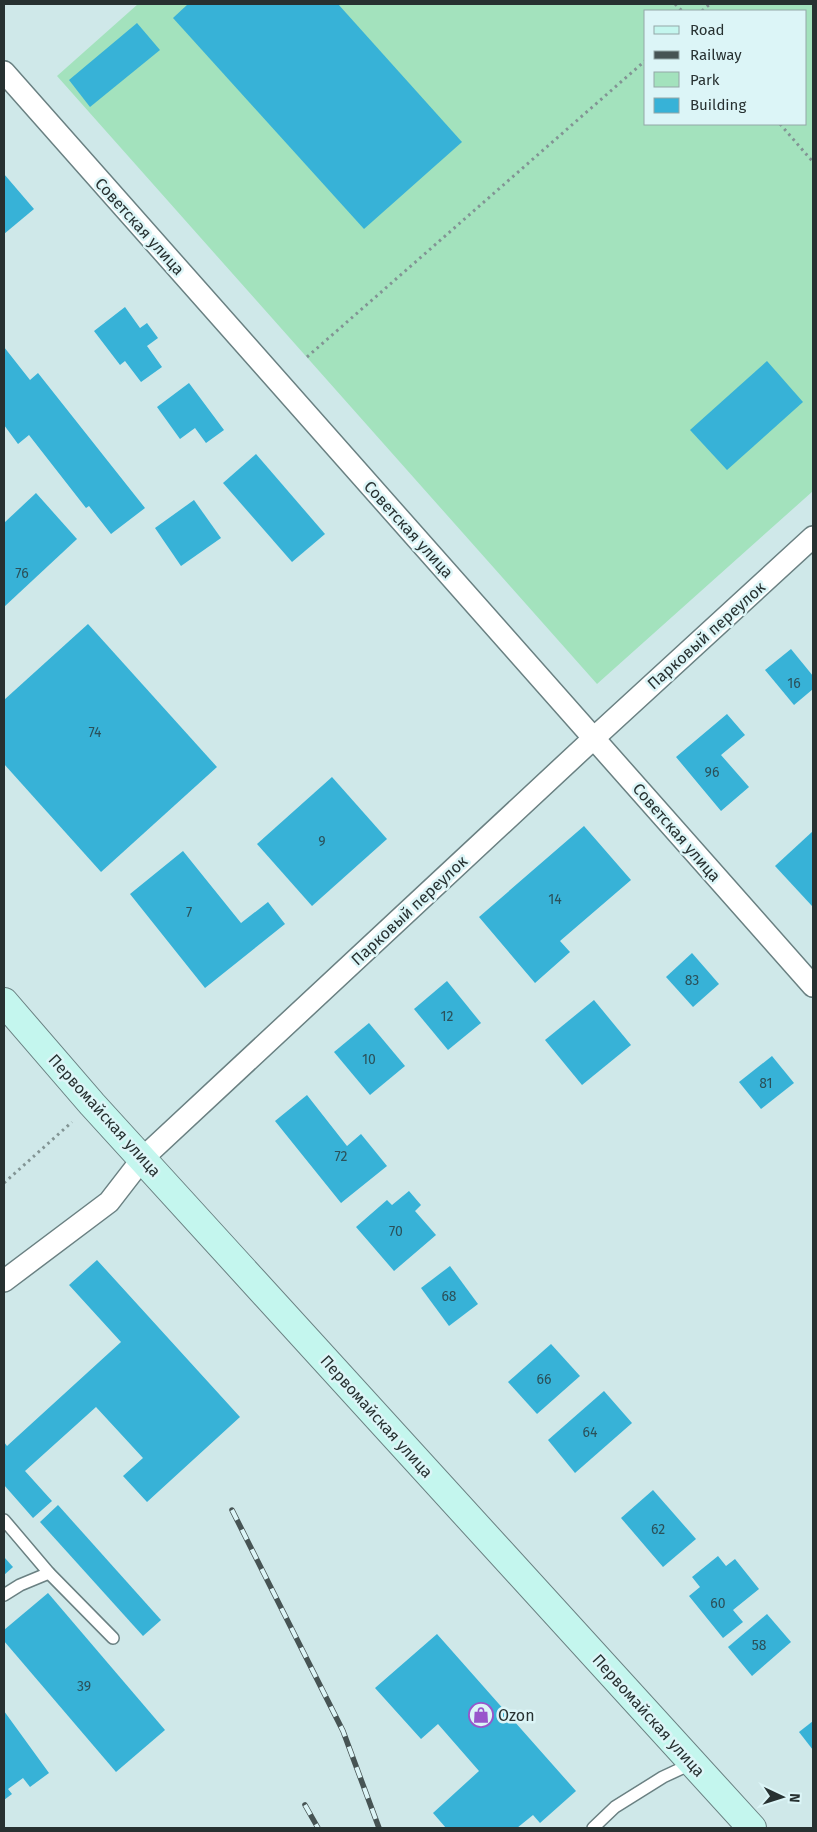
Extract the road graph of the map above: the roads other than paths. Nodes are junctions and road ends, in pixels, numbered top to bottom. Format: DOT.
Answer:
graph roads {
  1 [pos="4,72"];
  2 [pos="813,537"];
  3 [pos="594,738"];
  4 [pos="813,986"];
  5 [pos="4,1002"];
  6 [pos="143,1158"];
  7 [pos="4,1281"];
  8 [pos="4,1520"];
  9 [pos="49,1573"];
  10 [pos="4,1595"];
  11 [pos="114,1638"];
  12 [pos="693,1763"];
  13 [pos="593,1828"];
  14 [pos="752,1828"];
  1 -- 3 [label="street, Советская улица"];
  2 -- 3 [label="street, Парковый переулок"];
  3 -- 4 [label="street, Советская улица"];
  3 -- 6 [label="street, Парковый переулок"];
  5 -- 6 [label="main road, Первомайская улица"];
  6 -- 7 [label="street, Парковый переулок"];
  6 -- 12 [label="main road, Первомайская улица"];
  8 -- 9 [label="lane"];
  9 -- 10 [label="lane"];
  9 -- 11 [label="lane"];
  12 -- 13 [label="lane"];
  12 -- 14 [label="main road, Первомайская улица"];
}
